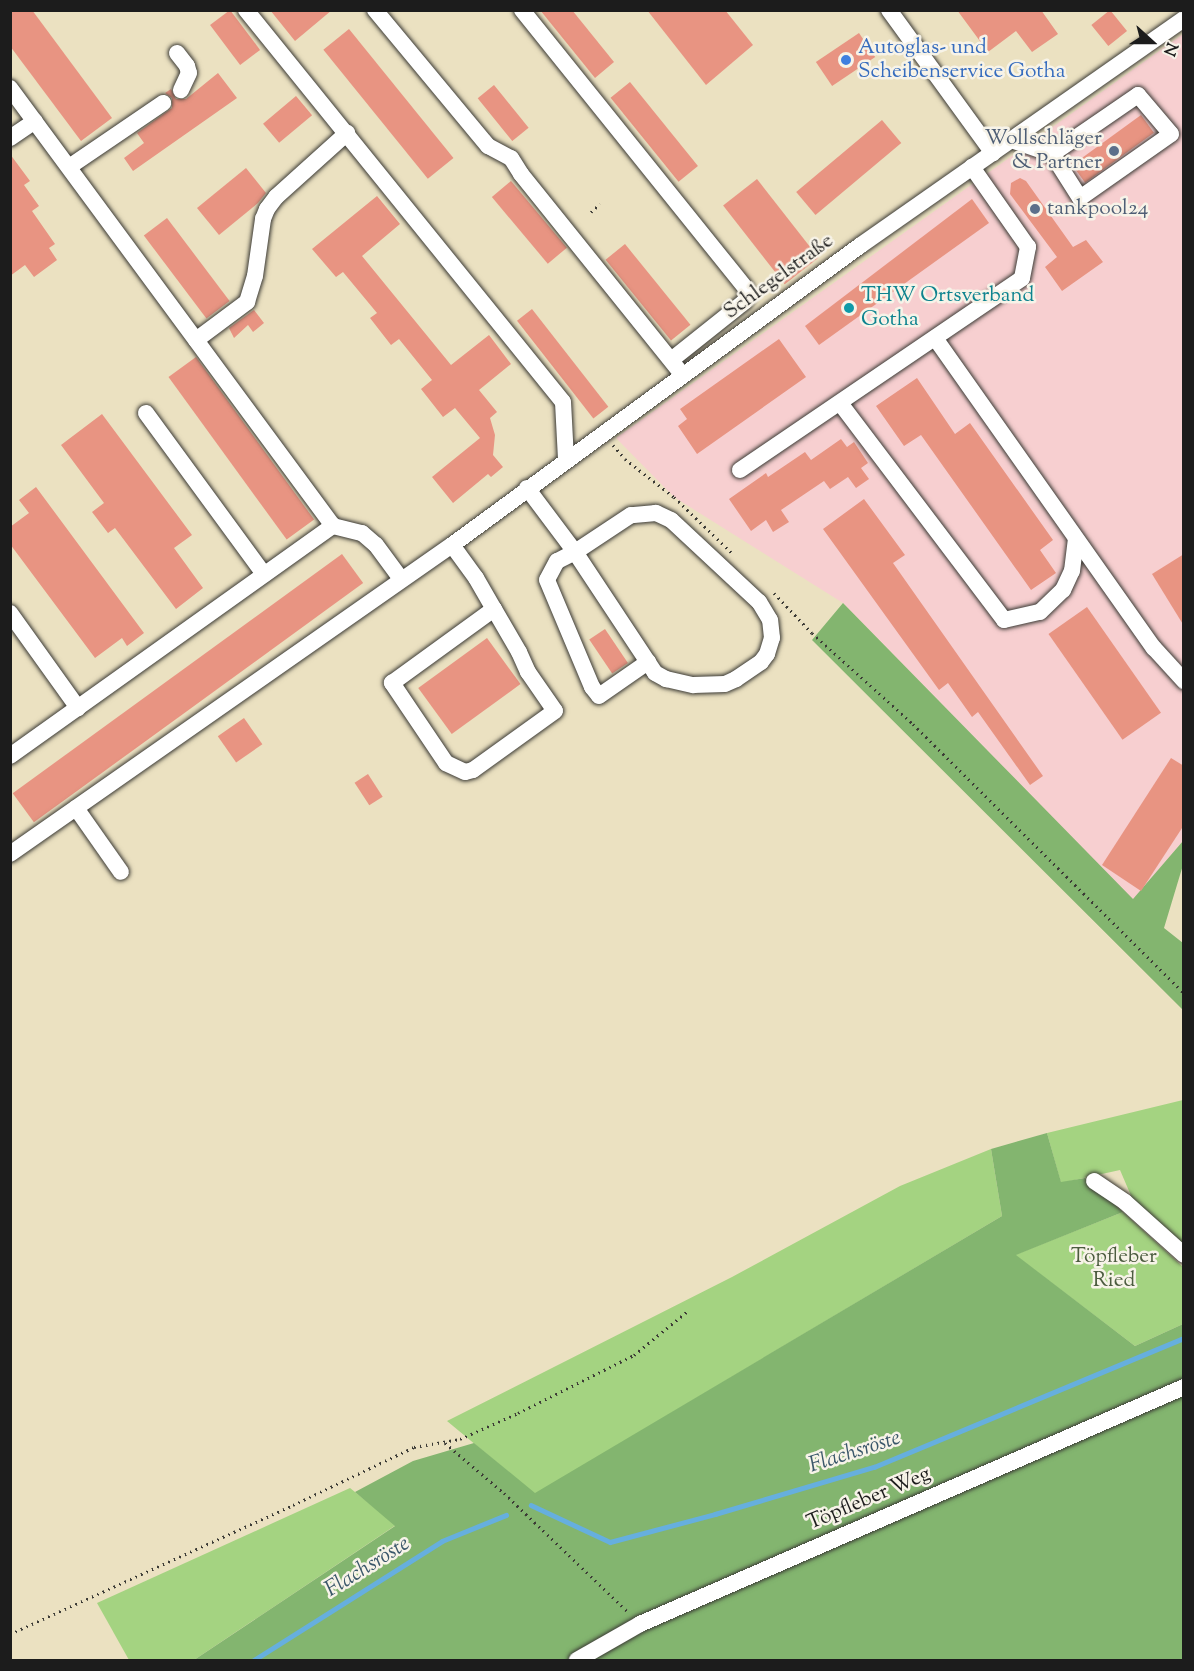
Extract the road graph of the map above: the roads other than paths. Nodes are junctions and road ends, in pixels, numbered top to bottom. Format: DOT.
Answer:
graph roads {
  1 [pos="246,10"];
  2 [pos="375,10"];
  3 [pos="522,10"];
  4 [pos="889,10"];
  5 [pos="1184,19"];
  6 [pos="177,53"];
  7 [pos="10,88"];
  8 [pos="181,90"];
  9 [pos="163,103"];
  10 [pos="35,121"];
  11 [pos="347,133"];
  12 [pos="10,138"];
  13 [pos="1011,140"];
  14 [pos="993,153"];
  15 [pos="1052,154"];
  16 [pos="69,167"];
  17 [pos="972,167"];
  18 [pos="935,338"];
  19 [pos="196,340"];
  20 [pos="671,360"];
  21 [pos="682,374"];
  22 [pos="840,402"];
  23 [pos="146,413"];
  24 [pos="566,459"];
  25 [pos="740,470"];
  26 [pos="527,488"];
  27 [pos="333,526"];
  28 [pos="1076,540"];
  29 [pos="452,545"];
  30 [pos="575,552"];
  31 [pos="264,574"];
  32 [pos="401,579"];
  33 [pos="494,609"];
  34 [pos="10,613"];
  35 [pos="648,662"];
  36 [pos="1184,681"];
  37 [pos="78,708"];
  38 [pos="10,756"];
  39 [pos="76,808"];
  40 [pos="10,854"];
  41 [pos="121,872"];
  42 [pos="1094,1181"];
  43 [pos="1184,1255"];
  44 [pos="1184,1387"];
  45 [pos="577,1660"];
  1 -- 11 [label="street"];
  2 -- 20 [label="street"];
  3 -- 20 [label="street"];
  4 -- 14 [label="street"];
  5 -- 13 [label="street, Schlegelstraße"];
  6 -- 8 [label="street"];
  7 -- 10 [label="street"];
  9 -- 16 [label="street"];
  10 -- 12 [label="street"];
  10 -- 16 [label="street"];
  11 -- 19 [label="street"];
  11 -- 24 [label="street"];
  13 -- 14 [label="street, Schlegelstraße"];
  13 -- 15 [label="street"];
  14 -- 17 [label="street, Schlegelstraße"];
  15 -- 15 [label="street"];
  16 -- 19 [label="street"];
  17 -- 18 [label="street"];
  17 -- 21 [label="street, Schlegelstraße"];
  18 -- 22 [label="street"];
  18 -- 28 [label="street"];
  19 -- 27 [label="street"];
  20 -- 21 [label="street"];
  21 -- 24 [label="street, Schlegelstraße"];
  22 -- 25 [label="street"];
  22 -- 28 [label="street"];
  23 -- 31 [label="street"];
  24 -- 26 [label="street, Schlegelstraße"];
  26 -- 29 [label="street, Schlegelstraße"];
  26 -- 30 [label="street"];
  27 -- 31 [label="street"];
  27 -- 32 [label="street"];
  28 -- 36 [label="street"];
  29 -- 32 [label="street, Schlegelstraße"];
  29 -- 33 [label="street"];
  30 -- 35 [label="street"];
  30 -- 35 [label="street"];
  30 -- 35 [label="street"];
  31 -- 37 [label="street"];
  32 -- 39 [label="street, Schlegelstraße"];
  33 -- 33 [label="street"];
  34 -- 37 [label="street"];
  37 -- 38 [label="street"];
  39 -- 40 [label="street, Schlegelstraße"];
  39 -- 41 [label="street"];
  42 -- 43 [label="street"];
  44 -- 45 [label="street, Töpfleber Weg"];
}
